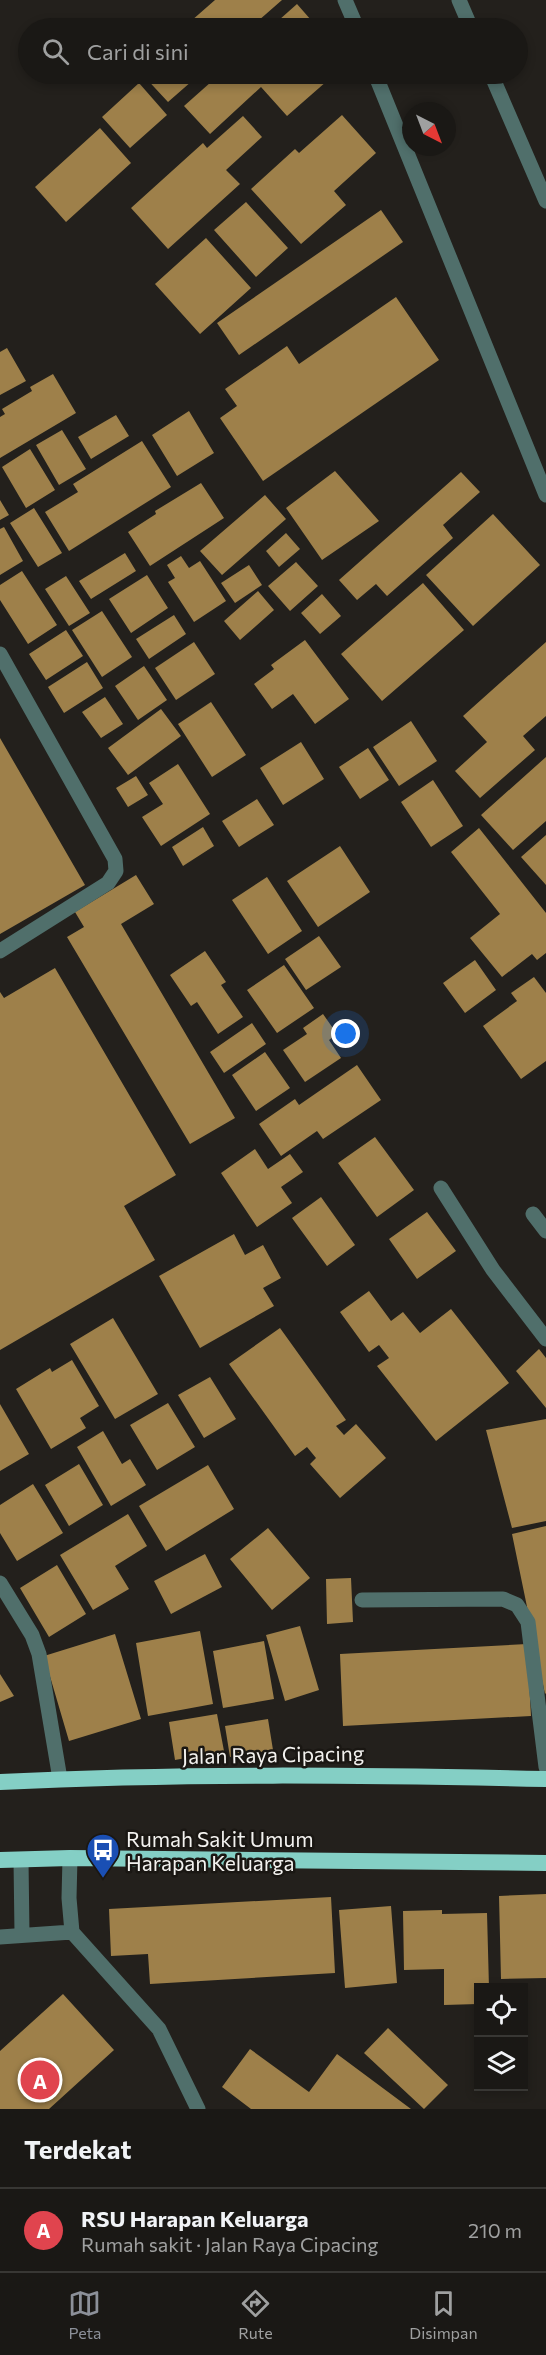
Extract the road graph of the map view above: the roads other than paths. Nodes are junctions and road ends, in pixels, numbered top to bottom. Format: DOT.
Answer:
graph roads {
  1 [pos="345,0"];
  2 [pos="459,0"];
  3 [pos="353,18"];
  4 [pos="467,18"];
  5 [pos="379,84"];
  6 [pos="494,84"];
  7 [pos="546,201"];
  8 [pos="546,495"];
  9 [pos="0,654"];
  10 [pos="0,951"];
  11 [pos="441,1188"];
  12 [pos="533,1214"];
  13 [pos="546,1231"];
  14 [pos="546,1339"];
  15 [pos="0,1583"];
  16 [pos="362,1600"];
  17 [pos="546,1767"];
  18 [pos="60,1779"];
  19 [pos="546,1779"];
  20 [pos="0,1782"];
  21 [pos="70,1858"];
  22 [pos="0,1860"];
  23 [pos="21,1860"];
  24 [pos="546,1863"];
  25 [pos="72,1932"];
  26 [pos="22,1934"];
  27 [pos="0,1938"];
  28 [pos="198,2109"];
  1 -- 3 [label="street"];
  2 -- 4 [label="street"];
  5 -- 8 [label="street"];
  6 -- 7 [label="street"];
  9 -- 10 [label="street"];
  11 -- 14 [label="street"];
  12 -- 13 [label="street"];
  15 -- 18 [label="street"];
  16 -- 17 [label="street"];
  18 -- 19 [label="highway, Jalan Raya Cipacing"];
  18 -- 20 [label="highway, Jalan Raya Cipacing"];
  21 -- 23 [label="highway"];
  21 -- 24 [label="highway"];
  21 -- 25 [label="street"];
  22 -- 23 [label="highway"];
  23 -- 26 [label="street"];
  25 -- 26 [label="street"];
  25 -- 28 [label="street"];
  26 -- 27 [label="street"];
}
